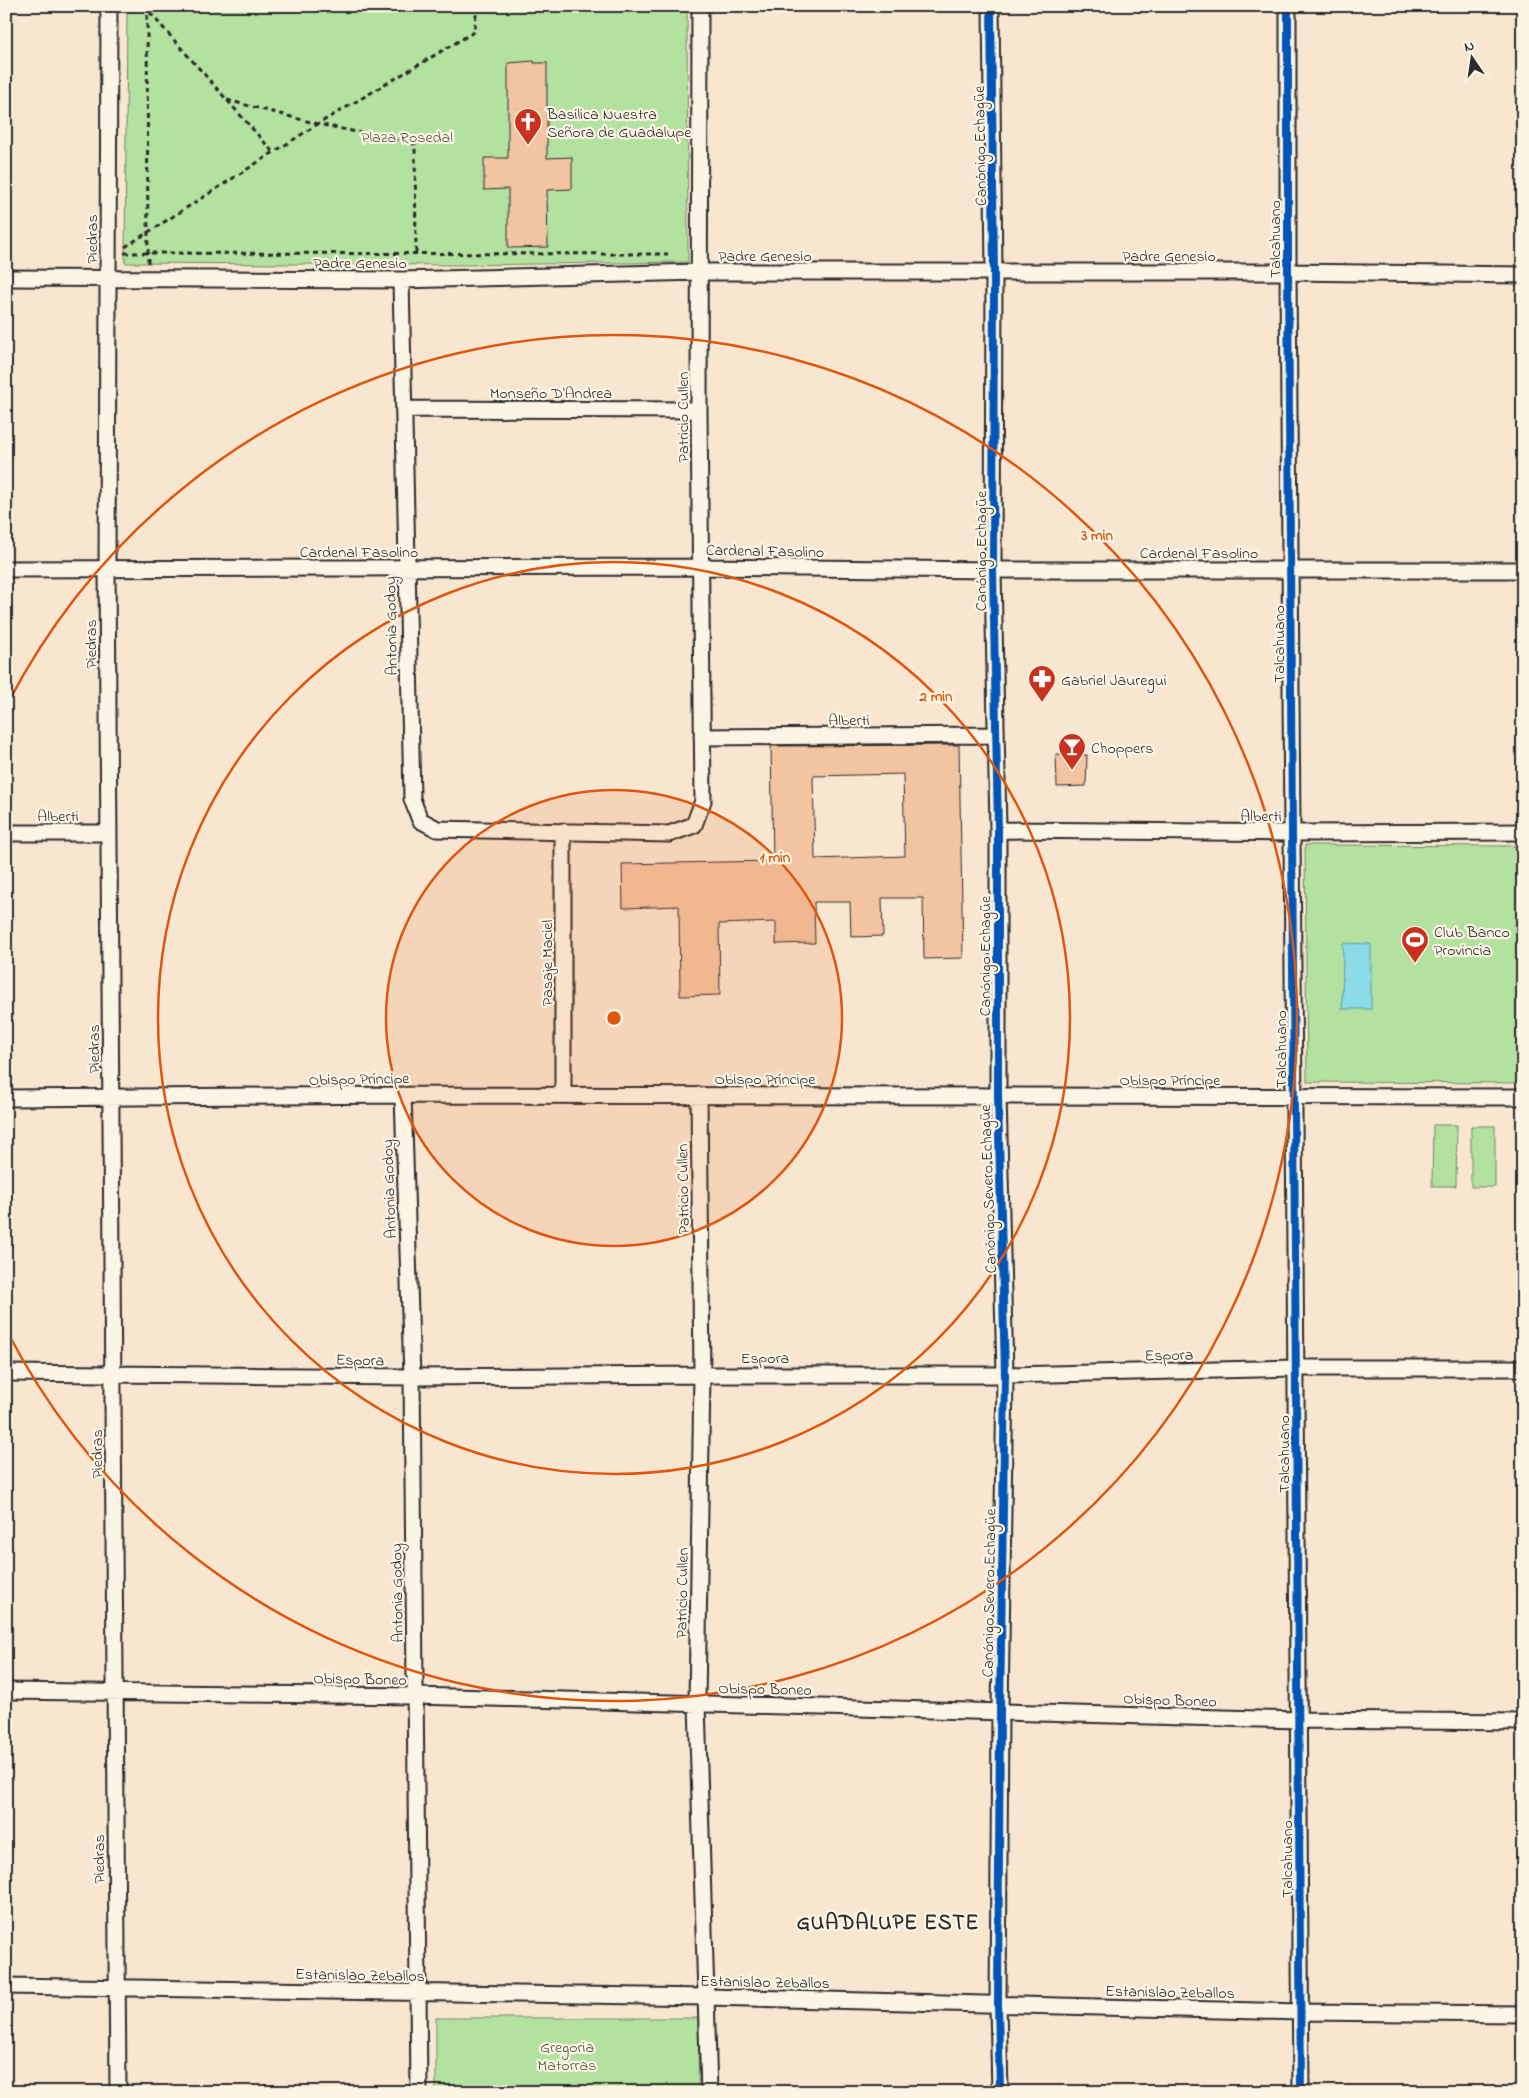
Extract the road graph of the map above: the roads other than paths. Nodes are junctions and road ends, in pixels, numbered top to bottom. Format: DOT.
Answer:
graph roads {
  1 [pos="109,6"];
  2 [pos="700,6"];
  3 [pos="991,6"];
  4 [pos="1288,6"];
  5 [pos="699,272"];
  6 [pos="1288,272"];
  7 [pos="994,273"];
  8 [pos="1523,275"];
  9 [pos="6,278"];
  10 [pos="108,278"];
  11 [pos="401,280"];
  12 [pos="404,409"];
  13 [pos="699,410"];
  14 [pos="701,567"];
  15 [pos="407,568"];
  16 [pos="6,569"];
  17 [pos="107,569"];
  18 [pos="993,570"];
  19 [pos="1291,570"];
  20 [pos="1523,570"];
  21 [pos="996,735"];
  22 [pos="702,737"];
  23 [pos="998,830"];
  24 [pos="563,831"];
  25 [pos="1523,832"];
  26 [pos="6,833"];
  27 [pos="109,833"];
  28 [pos="1293,833"];
  29 [pos="403,1095"];
  30 [pos="563,1095"];
  31 [pos="699,1095"];
  32 [pos="998,1095"];
  33 [pos="1294,1097"];
  34 [pos="1523,1097"];
  35 [pos="6,1098"];
  36 [pos="111,1099"];
  37 [pos="1296,1368"];
  38 [pos="1523,1368"];
  39 [pos="6,1372"];
  40 [pos="112,1374"];
  41 [pos="702,1375"];
  42 [pos="1005,1375"];
  43 [pos="412,1377"];
  44 [pos="6,1691"];
  45 [pos="115,1693"];
  46 [pos="415,1696"];
  47 [pos="697,1704"];
  48 [pos="1000,1711"];
  49 [pos="1299,1720"];
  50 [pos="1523,1722"];
  51 [pos="6,1986"];
  52 [pos="117,1988"];
  53 [pos="418,1992"];
  54 [pos="706,1996"];
  55 [pos="998,2004"];
  56 [pos="1301,2012"];
  57 [pos="1523,2014"];
  58 [pos="118,2092"];
  59 [pos="418,2092"];
  60 [pos="709,2092"];
  61 [pos="1000,2092"];
  62 [pos="1301,2092"];
  1 -- 10 [label="street, Piedras"];
  2 -- 5 [label="street, Patricio Cullen"];
  3 -- 7 [label="street, Canónigo Echagüe"];
  4 -- 6 [label="street, Talcahuano"];
  5 -- 7 [label="street, Padre Genesio"];
  5 -- 11 [label="street, Padre Genesio"];
  5 -- 13 [label="street, Patricio Cullen"];
  6 -- 7 [label="street, Padre Genesio"];
  6 -- 8 [label="street, Padre Genesio"];
  6 -- 19 [label="street, Talcahuano"];
  7 -- 18 [label="street, Canónigo Echagüe"];
  9 -- 10 [label="street, Padre Genesio"];
  10 -- 11 [label="street, Padre Genesio"];
  10 -- 17 [label="street, Piedras"];
  11 -- 12 [label="street, Antonia Godoy"];
  12 -- 13 [label="street, Monseño D'Andrea"];
  12 -- 15 [label="street, Antonia Godoy"];
  13 -- 14 [label="street, Patricio Cullen"];
  14 -- 15 [label="street, Cardenal Fasolino"];
  14 -- 18 [label="street, Cardenal Fasolino"];
  14 -- 22 [label="street, Patricio Cullen"];
  15 -- 17 [label="street, Cardenal Fasolino"];
  15 -- 24 [label="street, Antonia Godoy"];
  16 -- 17 [label="street, Cardenal Fasolino"];
  17 -- 27 [label="street, Piedras"];
  18 -- 19 [label="street, Cardenal Fasolino"];
  18 -- 21 [label="street, Canónigo Echagüe"];
  19 -- 20 [label="street, Cardenal Fasolino"];
  19 -- 28 [label="street, Talcahuano"];
  21 -- 22 [label="street, Alberti"];
  21 -- 23 [label="street, Canónigo Echagüe"];
  22 -- 24 [label="street, Patricio Cullen"];
  23 -- 28 [label="street, Alberti"];
  23 -- 32 [label="street, Canónigo Echagüe"];
  24 -- 30 [label="street, Pasaje Maciel"];
  25 -- 28 [label="street, Alberti"];
  26 -- 27 [label="street, Alberti"];
  27 -- 36 [label="street, Piedras"];
  28 -- 33 [label="street, Talcahuano"];
  29 -- 30 [label="street, Obispo Príncipe"];
  29 -- 36 [label="street, Obispo Príncipe"];
  29 -- 43 [label="street, Antonia Godoy"];
  30 -- 31 [label="street, Obispo Príncipe"];
  31 -- 32 [label="street, Obispo Príncipe"];
  31 -- 41 [label="street, Patricio Cullen"];
  32 -- 33 [label="street, Obispo Príncipe"];
  32 -- 42 [label="street, Canónigo Severo Echagüe"];
  33 -- 34 [label="street, Obispo Príncipe"];
  33 -- 37 [label="street, Talcahuano"];
  35 -- 36 [label="street, Obispo Príncipe"];
  36 -- 40 [label="street, Piedras"];
  37 -- 38 [label="street, Espora"];
  37 -- 42 [label="street, Espora"];
  37 -- 49 [label="street, Talcahuano"];
  39 -- 40 [label="street, Espora"];
  40 -- 43 [label="street, Espora"];
  40 -- 45 [label="street, Piedras"];
  41 -- 42 [label="street, Espora"];
  41 -- 43 [label="street, Espora"];
  41 -- 47 [label="street, Patricio Cullen"];
  42 -- 48 [label="street, Canónigo Severo Echagüe"];
  43 -- 46 [label="street, Antonia Godoy"];
  44 -- 45 [label="street, Obispo Boneo"];
  45 -- 46 [label="street, Obispo Boneo"];
  45 -- 52 [label="street, Piedras"];
  46 -- 47 [label="street, Obispo Boneo"];
  46 -- 53 [label="street, Antonia Godoy"];
  47 -- 48 [label="street, Obispo Boneo"];
  47 -- 54 [label="street, Patricio Cullen"];
  48 -- 49 [label="street, Obispo Boneo"];
  48 -- 55 [label="street, Canónigo Severo Echagüe"];
  49 -- 50 [label="street, Obispo Boneo"];
  49 -- 56 [label="street, Talcahuano"];
  51 -- 52 [label="street, Estanislao Zeballos"];
  52 -- 53 [label="street, Estanislao Zeballos"];
  52 -- 58 [label="street, Piedras"];
  53 -- 54 [label="street, Estanislao Zeballos"];
  53 -- 59 [label="street, Antonia Godoy"];
  54 -- 55 [label="street, Estanislao Zeballos"];
  54 -- 60 [label="street, Patricio Cullen"];
  55 -- 56 [label="street, Estanislao Zeballos"];
  55 -- 61 [label="street, Canónigo Severo Echagüe"];
  56 -- 57 [label="street, Estanislao Zeballos"];
  56 -- 62 [label="street, Talcahuano"];
}
